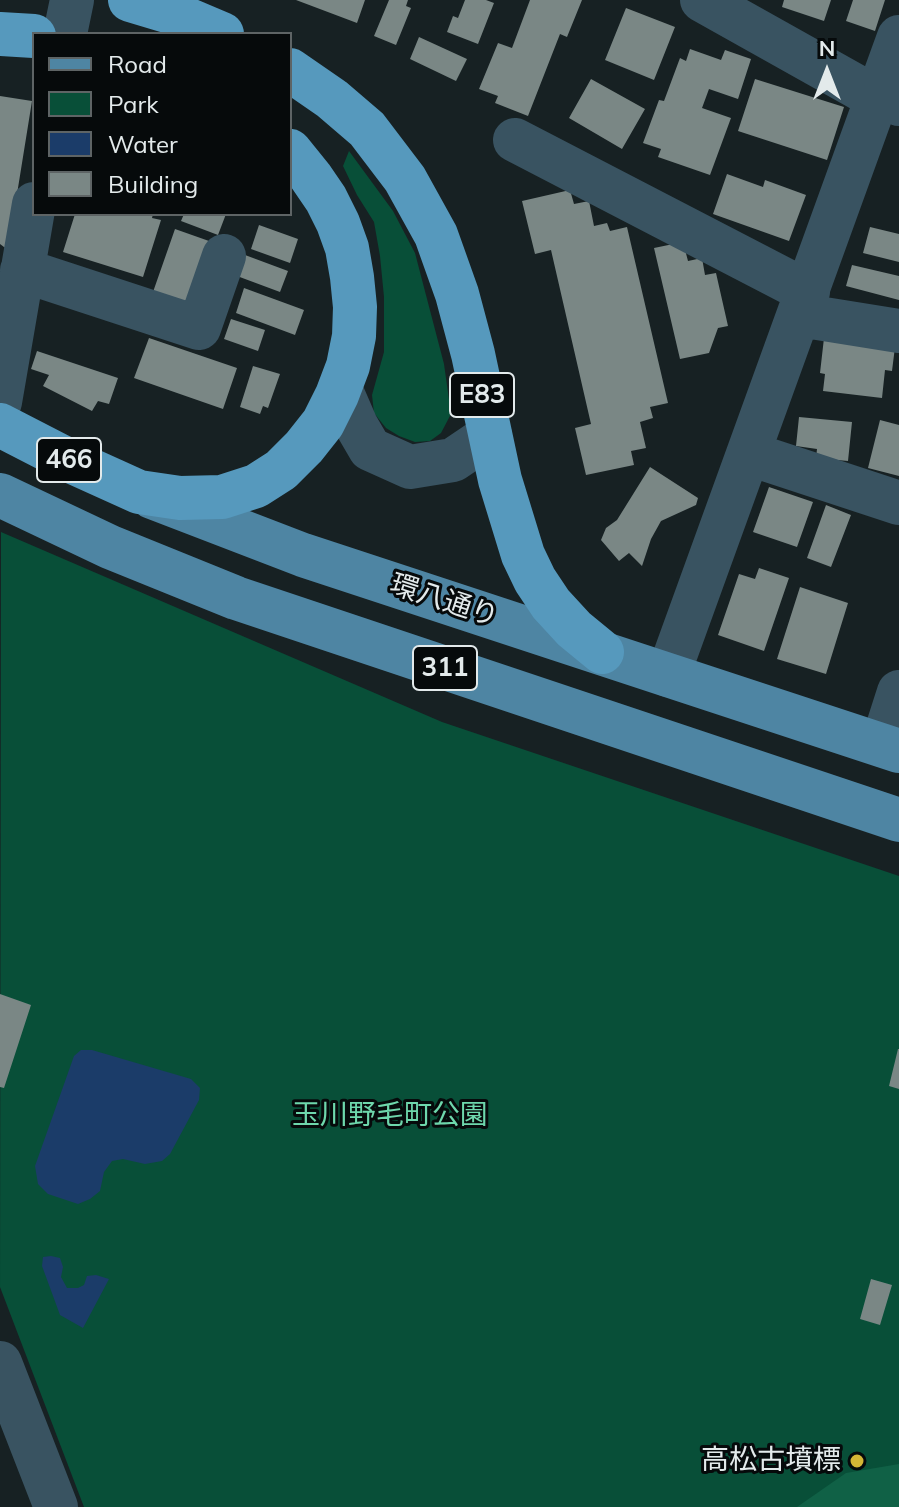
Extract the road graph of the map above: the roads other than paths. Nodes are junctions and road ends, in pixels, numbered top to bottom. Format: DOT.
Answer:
graph roads {
  1 [pos="72,0"];
  2 [pos="130,0"];
  3 [pos="702,0"];
  4 [pos="65,32"];
  5 [pos="217,32"];
  6 [pos="0,34"];
  7 [pos="32,36"];
  8 [pos="899,37"];
  9 [pos="292,71"];
  10 [pos="889,100"];
  11 [pos="515,140"];
  12 [pos="292,153"];
  13 [pos="32,215"];
  14 [pos="224,256"];
  15 [pos="22,270"];
  16 [pos="803,303"];
  17 [pos="899,331"];
  18 [pos="340,388"];
  19 [pos="0,402"];
  20 [pos="0,425"];
  21 [pos="490,435"];
  22 [pos="750,454"];
  23 [pos="139,492"];
  24 [pos="0,495"];
  25 [pos="899,503"];
  26 [pos="602,652"];
  27 [pos="668,675"];
  28 [pos="899,692"];
  29 [pos="891,748"];
  30 [pos="899,820"];
  31 [pos="0,1363"];
  32 [pos="43,1503"];
  1 -- 4 [label="street"];
  2 -- 5 [label="highway"];
  3 -- 10 [label="street"];
  6 -- 7 [label="highway"];
  8 -- 10 [label="street"];
  9 -- 21 [label="highway, E83"];
  10 -- 16 [label="street"];
  11 -- 16 [label="street"];
  12 -- 18 [label="highway"];
  13 -- 15 [label="street"];
  14 -- 15 [label="street"];
  15 -- 19 [label="street"];
  16 -- 17 [label="street"];
  16 -- 22 [label="street"];
  18 -- 21 [label="street"];
  18 -- 23 [label="highway"];
  20 -- 23 [label="highway, 環八通り / 466"];
  21 -- 26 [label="highway, E83"];
  22 -- 25 [label="street"];
  22 -- 27 [label="street"];
  23 -- 26 [label="main road, 環八通り / 311"];
  24 -- 30 [label="main road, 311"];
  26 -- 27 [label="main road, 環八通り / 311"];
  27 -- 29 [label="main road, 環八通り / 311"];
  28 -- 29 [label="street"];
  31 -- 32 [label="street"];
}
